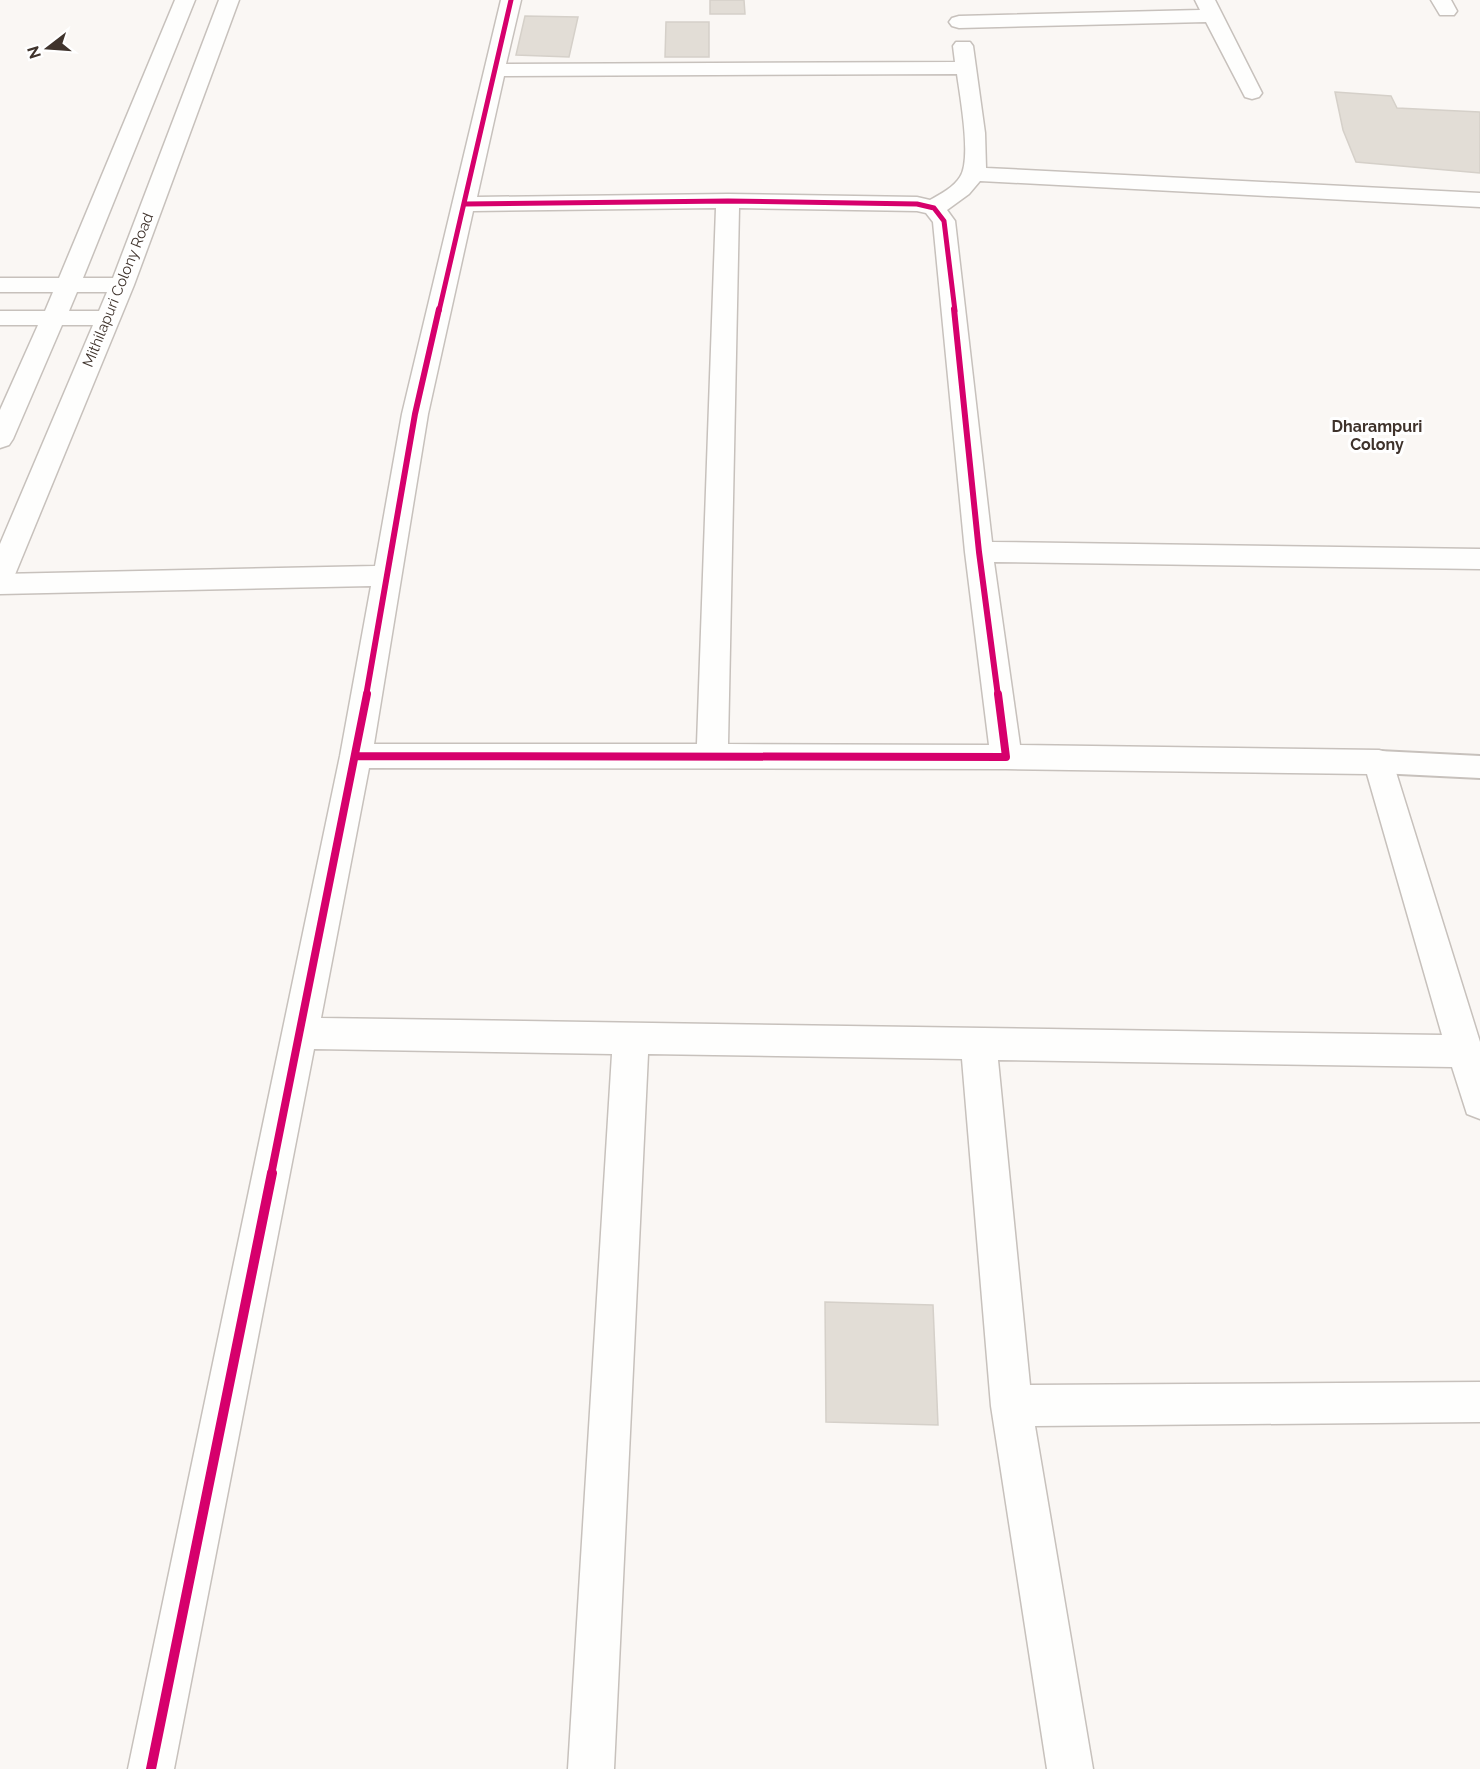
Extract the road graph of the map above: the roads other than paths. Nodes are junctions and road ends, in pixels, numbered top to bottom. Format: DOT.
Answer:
graph roads {
  1 [pos="185,0"];
  2 [pos="229,0"];
  3 [pos="511,0"];
  4 [pos="957,0"];
  5 [pos="1209,8"];
  6 [pos="959,22"];
  7 [pos="965,68"];
  8 [pos="495,70"];
  9 [pos="1252,93"];
  10 [pos="974,174"];
  11 [pos="1480,200"];
  12 [pos="728,201"];
  13 [pos="465,204"];
  14 [pos="934,208"];
  15 [pos="0,285"];
  16 [pos="68,285"];
  17 [pos="122,285"];
  18 [pos="0,318"];
  19 [pos="53,318"];
  20 [pos="107,318"];
  21 [pos="0,439"];
  22 [pos="979,552"];
  23 [pos="1480,559"];
  24 [pos="387,576"];
  25 [pos="0,577"];
  26 [pos="0,584"];
  27 [pos="356,756"];
  28 [pos="712,757"];
  29 [pos="1006,757"];
  30 [pos="1379,762"];
  31 [pos="1480,768"];
  32 [pos="300,1034"];
  33 [pos="631,1038"];
  34 [pos="979,1044"];
  35 [pos="1465,1052"];
  36 [pos="1480,1102"];
  37 [pos="1480,1402"];
  38 [pos="1011,1406"];
  39 [pos="151,1769"];
  40 [pos="591,1769"];
  41 [pos="1070,1769"];
  1 -- 16 [label="street"];
  2 -- 17 [label="street, Mithilapuri Colony Road"];
  3 -- 8 [label="street"];
  4 -- 6 [label="street"];
  5 -- 6 [label="street"];
  5 -- 9 [label="street"];
  6 -- 7 [label="street"];
  7 -- 8 [label="street"];
  7 -- 10 [label="street"];
  8 -- 13 [label="street"];
  10 -- 11 [label="street"];
  10 -- 14 [label="street"];
  12 -- 13 [label="street"];
  12 -- 14 [label="street"];
  12 -- 28 [label="street"];
  13 -- 24 [label="street"];
  14 -- 22 [label="street"];
  15 -- 16 [label="street"];
  16 -- 17 [label="street"];
  16 -- 19 [label="street"];
  17 -- 20 [label="street, Mithilapuri Colony Road"];
  18 -- 19 [label="street"];
  19 -- 20 [label="street"];
  19 -- 21 [label="street"];
  20 -- 25 [label="street, Mithilapuri Colony Road"];
  22 -- 23 [label="street"];
  22 -- 29 [label="street"];
  24 -- 26 [label="street"];
  24 -- 27 [label="street"];
  27 -- 28 [label="street"];
  27 -- 32 [label="street"];
  28 -- 29 [label="street"];
  29 -- 30 [label="street"];
  30 -- 31 [label="lane"];
  30 -- 35 [label="street"];
  32 -- 33 [label="street"];
  32 -- 39 [label="street"];
  33 -- 34 [label="street"];
  33 -- 40 [label="street"];
  34 -- 35 [label="street"];
  34 -- 38 [label="street"];
  35 -- 36 [label="street"];
  37 -- 38 [label="street"];
  38 -- 41 [label="street"];
}
